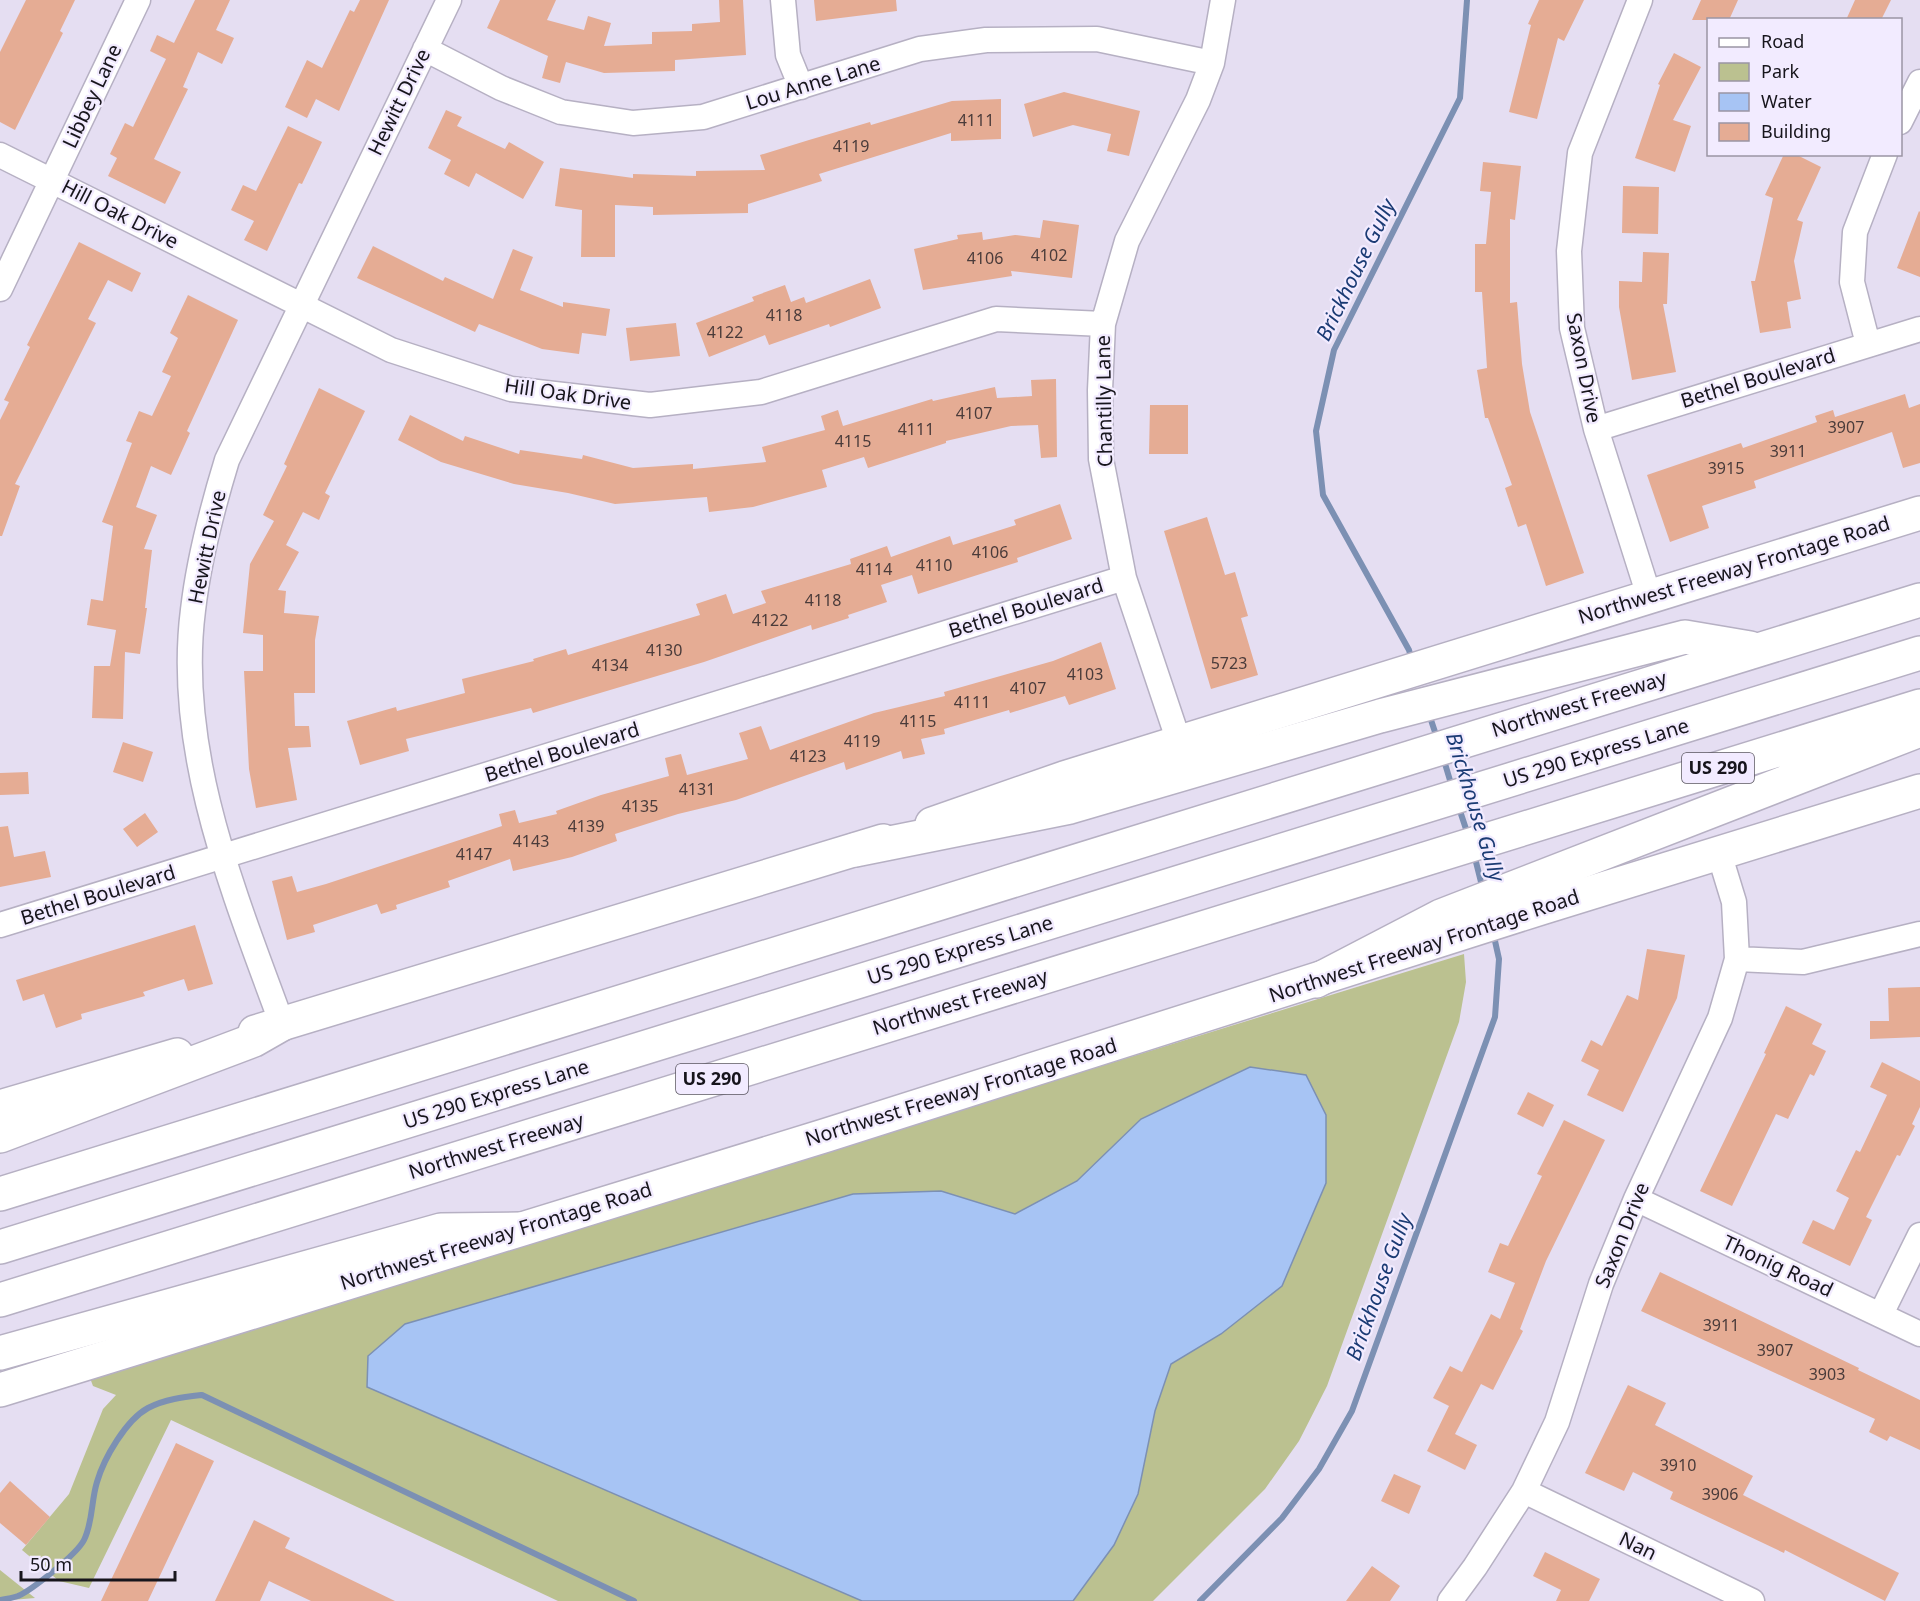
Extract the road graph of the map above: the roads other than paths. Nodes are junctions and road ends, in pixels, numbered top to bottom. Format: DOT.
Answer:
graph roads {
  1 [pos="138,0"];
  2 [pos="449,0"];
  3 [pos="783,0"];
  4 [pos="1222,0"];
  5 [pos="1640,0"];
  6 [pos="425,49"];
  7 [pos="1212,63"];
  8 [pos="1920,82"];
  9 [pos="801,87"];
  10 [pos="1902,118"];
  11 [pos="0,155"];
  12 [pos="1884,156"];
  13 [pos="52,180"];
  14 [pos="0,289"];
  15 [pos="301,305"];
  16 [pos="1103,324"];
  17 [pos="1920,328"];
  18 [pos="1868,344"];
  19 [pos="1596,429"];
  20 [pos="1920,513"];
  21 [pos="1124,578"];
  22 [pos="1649,596"];
  23 [pos="1920,600"];
  24 [pos="1758,649"];
  25 [pos="1920,653"];
  26 [pos="1920,706"];
  27 [pos="1920,730"];
  28 [pos="1179,742"];
  29 [pos="1920,791"];
  30 [pos="855,850"];
  31 [pos="1719,854"];
  32 [pos="224,856"];
  33 [pos="1537,894"];
  34 [pos="0,925"];
  35 [pos="1920,934"];
  36 [pos="1737,958"];
  37 [pos="282,1024"];
  38 [pos="0,1107"];
  39 [pos="0,1136"];
  40 [pos="0,1194"];
  41 [pos="1636,1199"];
  42 [pos="520,1229"];
  43 [pos="1920,1235"];
  44 [pos="0,1247"];
  45 [pos="0,1299"];
  46 [pos="1881,1314"];
  47 [pos="1920,1334"];
  48 [pos="0,1353"];
  49 [pos="0,1390"];
  50 [pos="1524,1491"];
  51 [pos="1743,1599"];
  52 [pos="1450,1601"];
  1 -- 13 [label="street, Libbey Lane"];
  2 -- 6 [label="street, Hewitt Drive"];
  3 -- 9 [label="street"];
  4 -- 7 [label="street, Chantilly Lane"];
  5 -- 19 [label="street, Saxon Drive"];
  6 -- 9 [label="street, Lou Anne Lane"];
  6 -- 15 [label="street, Hewitt Drive"];
  7 -- 9 [label="street, Lou Anne Lane"];
  7 -- 16 [label="street, Chantilly Lane"];
  8 -- 10 [label="street"];
  11 -- 13 [label="street, Hill Oak Drive"];
  12 -- 18 [label="street"];
  13 -- 14 [label="street, Libbey Lane"];
  13 -- 15 [label="street, Hill Oak Drive"];
  15 -- 16 [label="street, Hill Oak Drive"];
  15 -- 32 [label="street, Hewitt Drive"];
  16 -- 21 [label="street, Chantilly Lane"];
  17 -- 18 [label="street, Bethel Boulevard"];
  18 -- 19 [label="street, Bethel Boulevard"];
  19 -- 22 [label="street, Saxon Drive"];
  20 -- 22 [label="main road, Northwest Freeway Frontage Road"];
  21 -- 28 [label="street, Chantilly Lane"];
  21 -- 32 [label="street, Bethel Boulevard"];
  22 -- 28 [label="main road, Northwest Freeway Frontage Road"];
  23 -- 24 [label="main road, Northwest Freeway"];
  24 -- 30 [label="main road"];
  24 -- 40 [label="main road, Northwest Freeway"];
  25 -- 44 [label="main road, US 290 Express Lane"];
  26 -- 45 [label="main road, Northwest Freeway / US 290"];
  27 -- 33 [label="main road"];
  28 -- 30 [label="main road, Northwest Freeway Frontage Road"];
  29 -- 31 [label="main road, Northwest Freeway Frontage Road"];
  30 -- 37 [label="main road, Northwest Freeway Frontage Road"];
  31 -- 33 [label="main road, Northwest Freeway Frontage Road"];
  31 -- 36 [label="street, Saxon Drive"];
  32 -- 34 [label="street, Bethel Boulevard"];
  32 -- 37 [label="street, Hewitt Drive"];
  33 -- 42 [label="main road, Northwest Freeway Frontage Road"];
  35 -- 36 [label="street"];
  36 -- 41 [label="street, Saxon Drive"];
  37 -- 38 [label="main road, Northwest Freeway Frontage Road"];
  37 -- 39 [label="main road"];
  41 -- 46 [label="street, Thonig Road"];
  41 -- 50 [label="street, Saxon Drive"];
  42 -- 48 [label="main road"];
  42 -- 49 [label="main road, Northwest Freeway Frontage Road"];
  43 -- 46 [label="street"];
  46 -- 47 [label="street, Thonig Road"];
  50 -- 51 [label="street, Nan"];
  50 -- 52 [label="street, Saxon Drive"];
}
